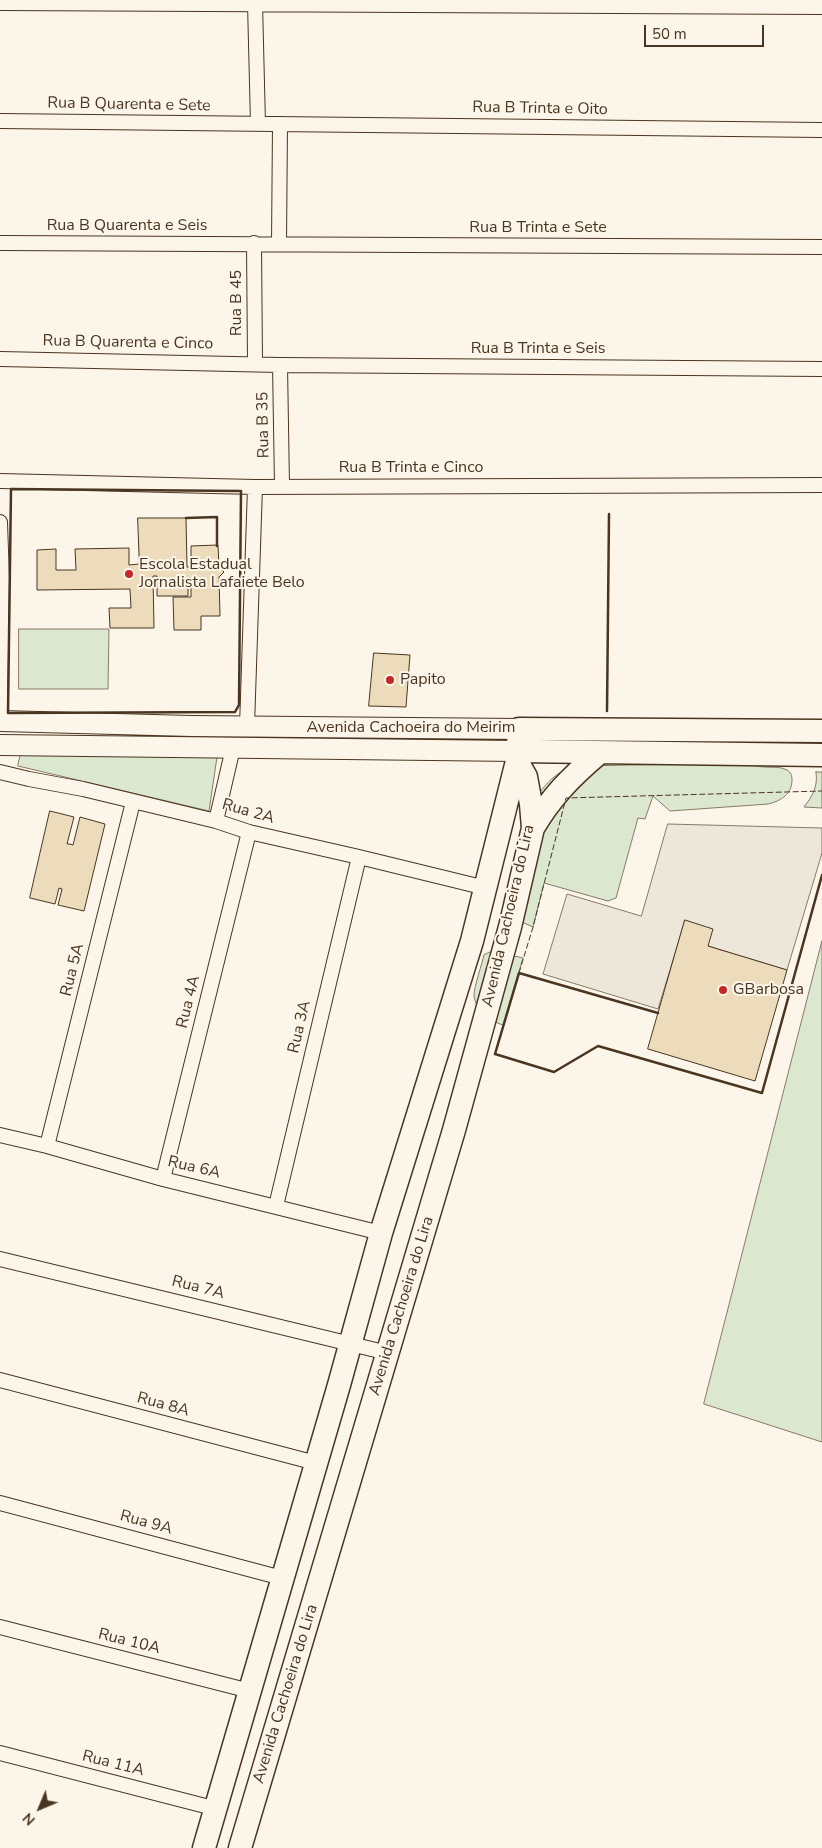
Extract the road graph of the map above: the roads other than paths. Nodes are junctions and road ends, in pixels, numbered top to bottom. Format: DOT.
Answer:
graph roads {
  1 [pos="290,2"];
  2 [pos="0,3"];
  3 [pos="256,3"];
  4 [pos="681,3"];
  5 [pos="822,7"];
  6 [pos="0,121"];
  7 [pos="258,124"];
  8 [pos="280,124"];
  9 [pos="822,130"];
  10 [pos="0,243"];
  11 [pos="254,244"];
  12 [pos="279,244"];
  13 [pos="822,247"];
  14 [pos="0,359"];
  15 [pos="254,363"];
  16 [pos="280,365"];
  17 [pos="822,369"];
  18 [pos="0,481"];
  19 [pos="822,485"];
  20 [pos="255,486"];
  21 [pos="282,486"];
  22 [pos="0,522"];
  23 [pos="1,579"];
  24 [pos="1,612"];
  25 [pos="0,721"];
  26 [pos="247,726"];
  27 [pos="518,729"];
  28 [pos="822,731"];
  29 [pos="0,745"];
  30 [pos="233,748"];
  31 [pos="598,754"];
  32 [pos="822,755"];
  33 [pos="517,756"];
  34 [pos="0,772"];
  35 [pos="133,802"];
  36 [pos="505,811"];
  37 [pos="216,820"];
  38 [pos="533,824"];
  39 [pos="249,832"];
  40 [pos="359,857"];
  41 [pos="486,888"];
  42 [pos="0,1135"];
  43 [pos="47,1146"];
  44 [pos="163,1179"];
  45 [pos="276,1206"];
  46 [pos="381,1233"];
  47 [pos="0,1259"];
  48 [pos="351,1343"];
  49 [pos="388,1353"];
  50 [pos="0,1380"];
  51 [pos="316,1463"];
  52 [pos="0,1503"];
  53 [pos="282,1578"];
  54 [pos="0,1627"];
  55 [pos="250,1691"];
  56 [pos="0,1753"];
  57 [pos="217,1809"];
  58 [pos="204,1848"];
  59 [pos="240,1848"];
  1 -- 3 [label="street"];
  1 -- 4 [label="street"];
  2 -- 3 [label="street"];
  3 -- 7 [label="street"];
  4 -- 5 [label="street"];
  6 -- 7 [label="street, Rua B Quarenta e Sete"];
  7 -- 8 [label="street, Rua B Trinta e Oito"];
  8 -- 9 [label="street, Rua B Trinta e Oito"];
  8 -- 12 [label="street"];
  10 -- 11 [label="street, Rua B Quarenta e Seis"];
  11 -- 12 [label="street, Rua B Trinta e Sete"];
  11 -- 15 [label="street, Rua B 45"];
  12 -- 13 [label="street, Rua B Trinta e Sete"];
  14 -- 15 [label="street, Rua B Quarenta e Cinco"];
  15 -- 16 [label="street, Rua B Trinta e Seis"];
  16 -- 17 [label="street, Rua B Trinta e Seis"];
  16 -- 21 [label="street, Rua B 35"];
  18 -- 20 [label="street, Rua B Trinta e Cinco"];
  19 -- 21 [label="street, Rua B Trinta e Cinco"];
  20 -- 21 [label="street, Rua B Trinta e Cinco"];
  20 -- 26 [label="street"];
  22 -- 23 [label="street"];
  23 -- 24 [label="street"];
  24 -- 25 [label="street"];
  25 -- 26 [label="street, Avenida Cachoeira do Meirim"];
  26 -- 27 [label="street, Avenida Cachoeira do Meirim"];
  27 -- 28 [label="main road, Avenida Cachoeira do Meirim"];
  27 -- 33 [label="main road, Avenida Cachoeira do Lira"];
  29 -- 30 [label="street, Avenida Cachoeira do Meirim"];
  30 -- 33 [label="street, Avenida Cachoeira do Meirim"];
  30 -- 37 [label="street"];
  31 -- 32 [label="main road, Avenida Cachoeira do Meirim"];
  31 -- 33 [label="main road, Avenida Cachoeira do Meirim"];
  31 -- 38 [label="main road"];
  33 -- 36 [label="main road, Avenida Cachoeira do Lira"];
  33 -- 38 [label="main road, Avenida Cachoeira do Lira"];
  34 -- 35 [label="street, Rua 2A"];
  35 -- 37 [label="street, Rua 2A"];
  35 -- 43 [label="street, Rua 5A"];
  36 -- 38 [label="main road"];
  36 -- 41 [label="main road, Avenida Cachoeira do Lira"];
  37 -- 39 [label="street, Rua 2A"];
  38 -- 49 [label="main road, Avenida Cachoeira do Lira"];
  39 -- 40 [label="street, Rua 2A"];
  39 -- 44 [label="street, Rua 4A"];
  40 -- 41 [label="street, Rua 2A"];
  40 -- 45 [label="street, Rua 3A"];
  41 -- 46 [label="main road, Avenida Cachoeira do Lira"];
  42 -- 43 [label="street, Rua 6A"];
  43 -- 44 [label="street, Rua 6A"];
  44 -- 45 [label="street, Rua 6A"];
  45 -- 46 [label="street, Rua 6A"];
  46 -- 48 [label="main road, Avenida Cachoeira do Lira"];
  47 -- 48 [label="street, Rua 7A"];
  48 -- 49 [label="street, Rua 7A"];
  48 -- 51 [label="main road, Avenida Cachoeira do Lira"];
  49 -- 59 [label="main road, Avenida Cachoeira do Lira"];
  50 -- 51 [label="street, Rua 8A"];
  51 -- 53 [label="main road, Avenida Cachoeira do Lira"];
  52 -- 53 [label="street, Rua 9A"];
  53 -- 55 [label="main road, Avenida Cachoeira do Lira"];
  54 -- 55 [label="street, Rua 10A"];
  55 -- 57 [label="main road, Avenida Cachoeira do Lira"];
  56 -- 57 [label="street, Rua 11A"];
  57 -- 58 [label="main road, Avenida Cachoeira do Lira"];
}
